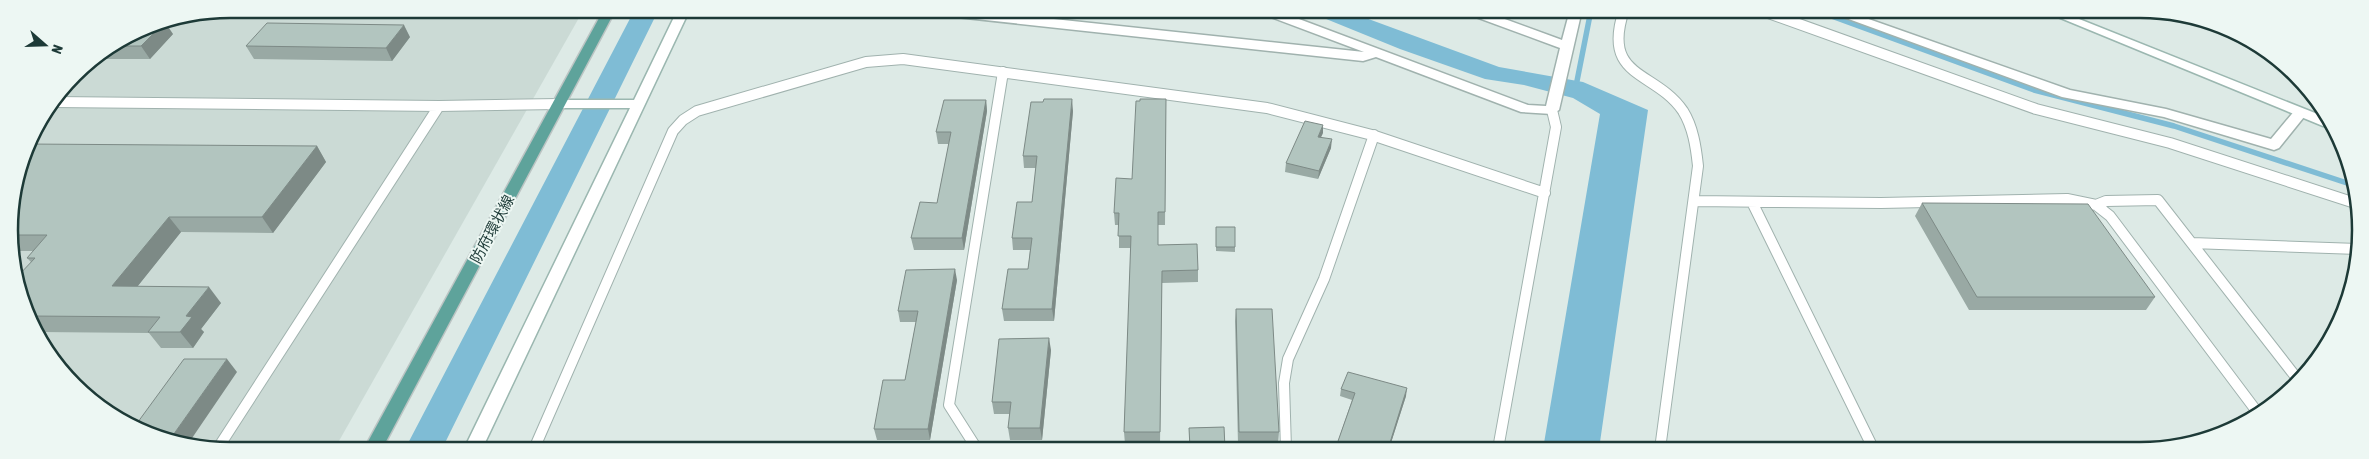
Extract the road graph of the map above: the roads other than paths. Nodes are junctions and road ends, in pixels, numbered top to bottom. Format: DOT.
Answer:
graph roads {
  1 [pos="605,18"];
  2 [pos="679,18"];
  3 [pos="1003,18"];
  4 [pos="1285,18"];
  5 [pos="1491,18"];
  6 [pos="1574,18"];
  7 [pos="1622,18"];
  8 [pos="1782,18"];
  9 [pos="1853,18"];
  10 [pos="2068,18"];
  11 [pos="1566,46"];
  12 [pos="1376,52"];
  13 [pos="1003,72"];
  14 [pos="60,102"];
  15 [pos="559,104"];
  16 [pos="633,104"];
  17 [pos="439,106"];
  18 [pos="1552,110"];
  19 [pos="2301,112"];
  20 [pos="2321,120"];
  21 [pos="1374,135"];
  22 [pos="1545,193"];
  23 [pos="1695,201"];
  24 [pos="2350,201"];
  25 [pos="1752,202"];
  26 [pos="2096,205"];
  27 [pos="2192,243"];
  28 [pos="2351,249"];
  29 [pos="2294,374"];
  30 [pos="2254,408"];
  31 [pos="222,441"];
  32 [pos="377,442"];
  33 [pos="476,442"];
  34 [pos="537,442"];
  35 [pos="973,442"];
  36 [pos="1286,442"];
  37 [pos="1499,442"];
  38 [pos="1661,442"];
  39 [pos="1870,442"];
  1 -- 15 [label="main road, 防府環状線"];
  2 -- 16 [label="street"];
  3 -- 12 [label="street"];
  4 -- 12 [label="street"];
  5 -- 11 [label="street"];
  6 -- 11 [label="street"];
  7 -- 23 [label="lane"];
  8 -- 24 [label="lane"];
  9 -- 19 [label="street"];
  10 -- 19 [label="street"];
  11 -- 18 [label="street"];
  12 -- 18 [label="street"];
  13 -- 21 [label="lane"];
  13 -- 34 [label="lane"];
  13 -- 35 [label="lane"];
  14 -- 17 [label="lane"];
  15 -- 16 [label="street"];
  15 -- 17 [label="lane"];
  15 -- 32 [label="main road, 防府環状線"];
  16 -- 33 [label="street"];
  17 -- 31 [label="lane"];
  18 -- 22 [label="lane"];
  19 -- 20 [label="street"];
  21 -- 22 [label="lane"];
  21 -- 36 [label="lane"];
  22 -- 37 [label="lane"];
  23 -- 25 [label="lane"];
  23 -- 38 [label="lane"];
  25 -- 26 [label="lane"];
  25 -- 39 [label="lane"];
  26 -- 27 [label="lane"];
  26 -- 30 [label="lane"];
  27 -- 28 [label="lane"];
  27 -- 29 [label="lane"];
}
